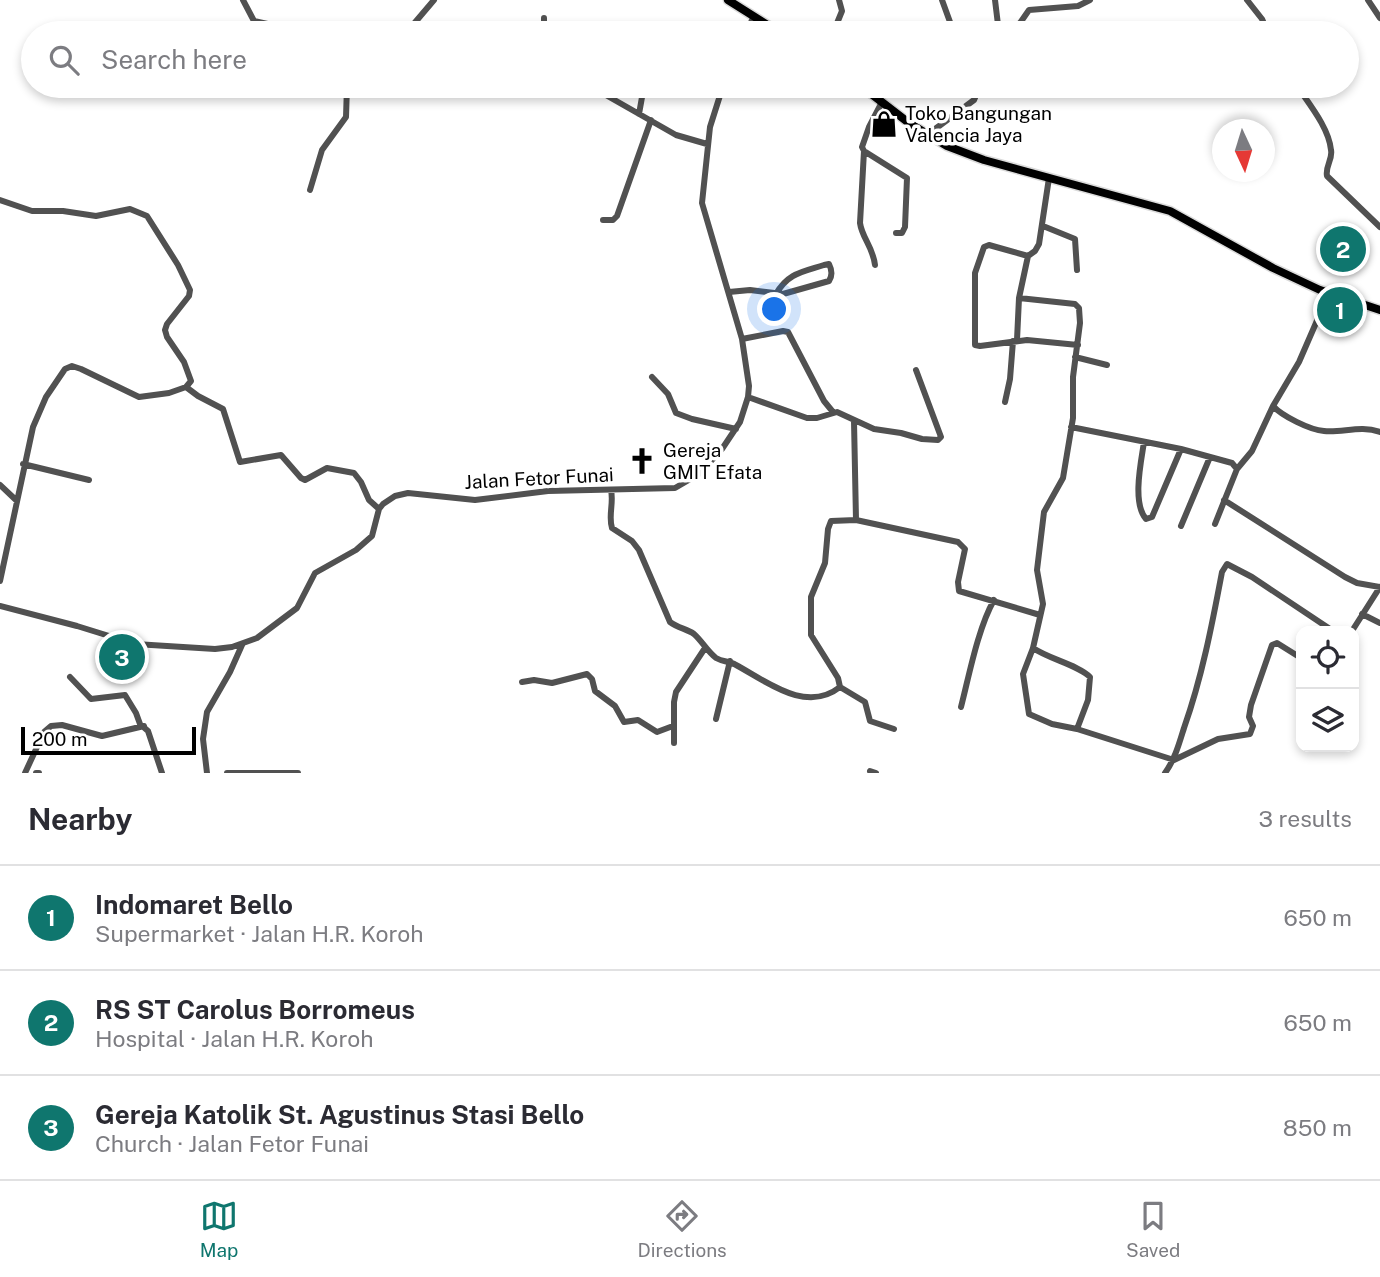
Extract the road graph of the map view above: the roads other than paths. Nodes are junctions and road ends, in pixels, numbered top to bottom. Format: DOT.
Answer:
graph roads {
  1 [pos="243,0"];
  2 [pos="434,0"];
  3 [pos="728,0"];
  4 [pos="839,0"];
  5 [pos="942,0"];
  6 [pos="995,0"];
  7 [pos="1039,0"];
  8 [pos="1090,0"];
  9 [pos="1247,0"];
  10 [pos="1368,0"];
  11 [pos="739,3"];
  12 [pos="1040,8"];
  13 [pos="753,18"];
  14 [pos="1380,18"];
  15 [pos="254,21"];
  16 [pos="416,21"];
  17 [pos="752,21"];
  18 [pos="758,21"];
  19 [pos="838,21"];
  20 [pos="950,21"];
  21 [pos="998,21"];
  22 [pos="1020,21"];
  23 [pos="1263,21"];
  24 [pos="347,98"];
  25 [pos="611,98"];
  26 [pos="642,98"];
  27 [pos="719,98"];
  28 [pos="877,98"];
  29 [pos="975,98"];
  30 [pos="1304,98"];
  31 [pos="882,102"];
  32 [pos="639,114"];
  33 [pos="651,120"];
  34 [pos="927,135"];
  35 [pos="707,144"];
  36 [pos="864,151"];
  37 [pos="1049,178"];
  38 [pos="310,190"];
  39 [pos="0,200"];
  40 [pos="603,220"];
  41 [pos="1043,226"];
  42 [pos="1380,228"];
  43 [pos="896,233"];
  44 [pos="1028,256"];
  45 [pos="875,265"];
  46 [pos="1077,270"];
  47 [pos="729,292"];
  48 [pos="1329,293"];
  49 [pos="776,294"];
  50 [pos="1019,298"];
  51 [pos="1380,310"];
  52 [pos="742,339"];
  53 [pos="1015,340"];
  54 [pos="1078,345"];
  55 [pos="1075,357"];
  56 [pos="1107,365"];
  57 [pos="916,370"];
  58 [pos="652,377"];
  59 [pos="186,387"];
  60 [pos="748,397"];
  61 [pos="1005,402"];
  62 [pos="1273,406"];
  63 [pos="833,412"];
  64 [pos="854,421"];
  65 [pos="1071,427"];
  66 [pos="736,429"];
  67 [pos="1380,432"];
  68 [pos="1144,442"];
  69 [pos="1181,449"];
  70 [pos="1210,457"];
  71 [pos="23,464"];
  72 [pos="1237,469"];
  73 [pos="89,480"];
  74 [pos="0,485"];
  75 [pos="611,490"];
  76 [pos="1224,499"];
  77 [pos="17,501"];
  78 [pos="379,509"];
  79 [pos="856,520"];
  80 [pos="1215,524"];
  81 [pos="1181,526"];
  82 [pos="0,581"];
  83 [pos="1379,591"];
  84 [pos="994,600"];
  85 [pos="0,606"];
  86 [pos="1362,614"];
  87 [pos="1040,615"];
  88 [pos="1380,622"];
  89 [pos="1326,626"];
  90 [pos="1355,626"];
  91 [pos="242,645"];
  92 [pos="705,648"];
  93 [pos="1033,648"];
  94 [pos="1296,655"];
  95 [pos="730,661"];
  96 [pos="70,677"];
  97 [pos="522,682"];
  98 [pos="840,687"];
  99 [pos="961,707"];
  100 [pos="716,719"];
  101 [pos="144,726"];
  102 [pos="673,726"];
  103 [pos="894,729"];
  104 [pos="1077,729"];
  105 [pos="674,743"];
  106 [pos="1174,760"];
  107 [pos="25,773"];
  108 [pos="162,773"];
  109 [pos="206,773"];
  110 [pos="227,773"];
  111 [pos="298,773"];
  112 [pos="1165,773"];
  1 -- 15 [label="street"];
  2 -- 16 [label="street"];
  3 -- 11 [label="main road"];
  4 -- 19 [label="street"];
  5 -- 20 [label="street"];
  6 -- 21 [label="street"];
  7 -- 12 [label="street"];
  8 -- 12 [label="street"];
  9 -- 23 [label="street"];
  10 -- 14 [label="street"];
  11 -- 13 [label="main road"];
  12 -- 22 [label="street"];
  13 -- 17 [label="street"];
  13 -- 18 [label="main road"];
  24 -- 38 [label="street"];
  25 -- 32 [label="street"];
  26 -- 32 [label="street"];
  27 -- 35 [label="street, Jalan Fetor Funai"];
  28 -- 31 [label="main road"];
  29 -- 34 [label="street"];
  30 -- 42 [label="street"];
  31 -- 34 [label="main road"];
  31 -- 36 [label="street"];
  32 -- 33 [label="street"];
  33 -- 35 [label="street"];
  33 -- 40 [label="street"];
  34 -- 37 [label="main road"];
  35 -- 47 [label="street, Jalan Fetor Funai"];
  36 -- 43 [label="street"];
  36 -- 45 [label="street"];
  37 -- 41 [label="street"];
  37 -- 48 [label="main road"];
  39 -- 59 [label="street"];
  41 -- 44 [label="street"];
  41 -- 46 [label="street"];
  44 -- 50 [label="street"];
  44 -- 53 [label="street"];
  47 -- 49 [label="street"];
  47 -- 52 [label="street, Jalan Fetor Funai"];
  48 -- 51 [label="main road"];
  48 -- 62 [label="street"];
  49 -- 49 [label="street"];
  50 -- 53 [label="street"];
  50 -- 54 [label="street"];
  52 -- 60 [label="street, Jalan Fetor Funai"];
  52 -- 63 [label="street"];
  53 -- 54 [label="street"];
  53 -- 61 [label="street"];
  54 -- 55 [label="street"];
  55 -- 56 [label="street"];
  55 -- 65 [label="street"];
  57 -- 64 [label="street"];
  58 -- 66 [label="street"];
  59 -- 71 [label="street"];
  59 -- 78 [label="street"];
  60 -- 63 [label="street"];
  60 -- 66 [label="street, Jalan Fetor Funai"];
  62 -- 67 [label="street"];
  62 -- 72 [label="street"];
  63 -- 64 [label="street"];
  64 -- 79 [label="street"];
  65 -- 68 [label="street"];
  65 -- 87 [label="street"];
  66 -- 75 [label="street, Jalan Fetor Funai"];
  68 -- 69 [label="street"];
  68 -- 69 [label="street"];
  69 -- 70 [label="street"];
  70 -- 72 [label="street"];
  70 -- 81 [label="street"];
  71 -- 73 [label="street"];
  71 -- 77 [label="street"];
  72 -- 76 [label="street"];
  74 -- 77 [label="street"];
  75 -- 78 [label="street, Jalan Fetor Funai"];
  75 -- 92 [label="street"];
  76 -- 80 [label="street"];
  76 -- 83 [label="street"];
  77 -- 82 [label="street"];
  78 -- 91 [label="street"];
  79 -- 84 [label="street"];
  79 -- 98 [label="street"];
  83 -- 86 [label="street"];
  84 -- 87 [label="street"];
  84 -- 99 [label="street"];
  85 -- 91 [label="street"];
  86 -- 88 [label="street"];
  86 -- 90 [label="street"];
  87 -- 93 [label="street"];
  89 -- 106 [label="street"];
  91 -- 109 [label="street"];
  92 -- 95 [label="street"];
  92 -- 102 [label="street"];
  93 -- 104 [label="street"];
  93 -- 104 [label="street"];
  94 -- 106 [label="street"];
  95 -- 98 [label="street"];
  95 -- 100 [label="street"];
  96 -- 101 [label="street"];
  97 -- 102 [label="street"];
  98 -- 103 [label="street"];
  101 -- 107 [label="street"];
  101 -- 108 [label="street"];
  102 -- 105 [label="street"];
  104 -- 106 [label="street"];
  106 -- 112 [label="street"];
  110 -- 111 [label="street"];
}
